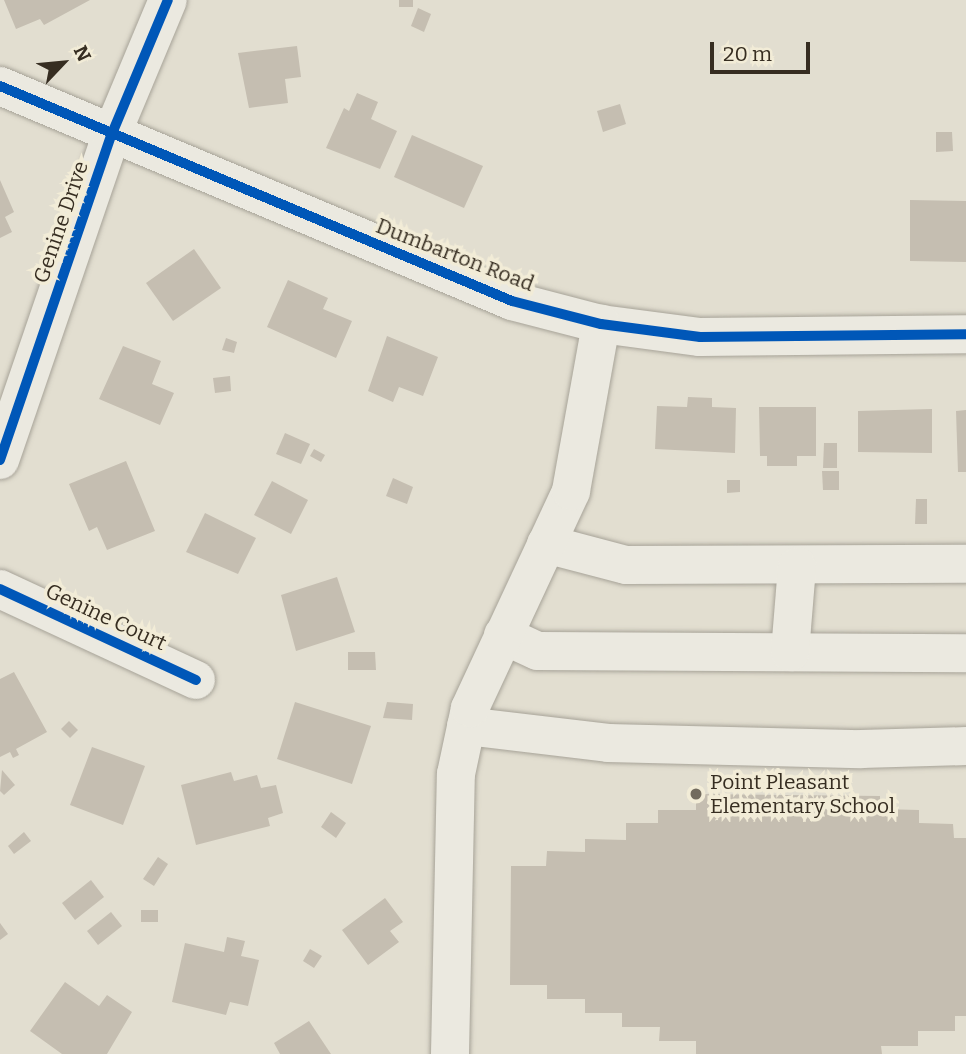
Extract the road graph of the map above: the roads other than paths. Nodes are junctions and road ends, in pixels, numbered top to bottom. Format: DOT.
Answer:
graph roads {
  1 [pos="168,0"];
  2 [pos="0,86"];
  3 [pos="111,136"];
  4 [pos="601,324"];
  5 [pos="966,334"];
  6 [pos="0,460"];
  7 [pos="546,544"];
  8 [pos="966,564"];
  9 [pos="797,566"];
  10 [pos="0,589"];
  11 [pos="503,635"];
  12 [pos="790,652"];
  13 [pos="966,653"];
  14 [pos="196,680"];
  15 [pos="466,726"];
  16 [pos="966,746"];
  17 [pos="450,1054"];
  1 -- 3 [label="street, Genine Drive"];
  2 -- 3 [label="street, Dumbarton Road"];
  3 -- 4 [label="street, Dumbarton Road"];
  3 -- 6 [label="street, Genine Drive"];
  4 -- 5 [label="street, Dumbarton Road"];
  4 -- 7 [label="street"];
  7 -- 9 [label="street"];
  7 -- 11 [label="street"];
  8 -- 9 [label="street"];
  9 -- 12 [label="street"];
  10 -- 14 [label="street, Genine Court"];
  11 -- 12 [label="street"];
  11 -- 15 [label="street"];
  12 -- 13 [label="street"];
  15 -- 16 [label="street"];
  15 -- 17 [label="street"];
}
